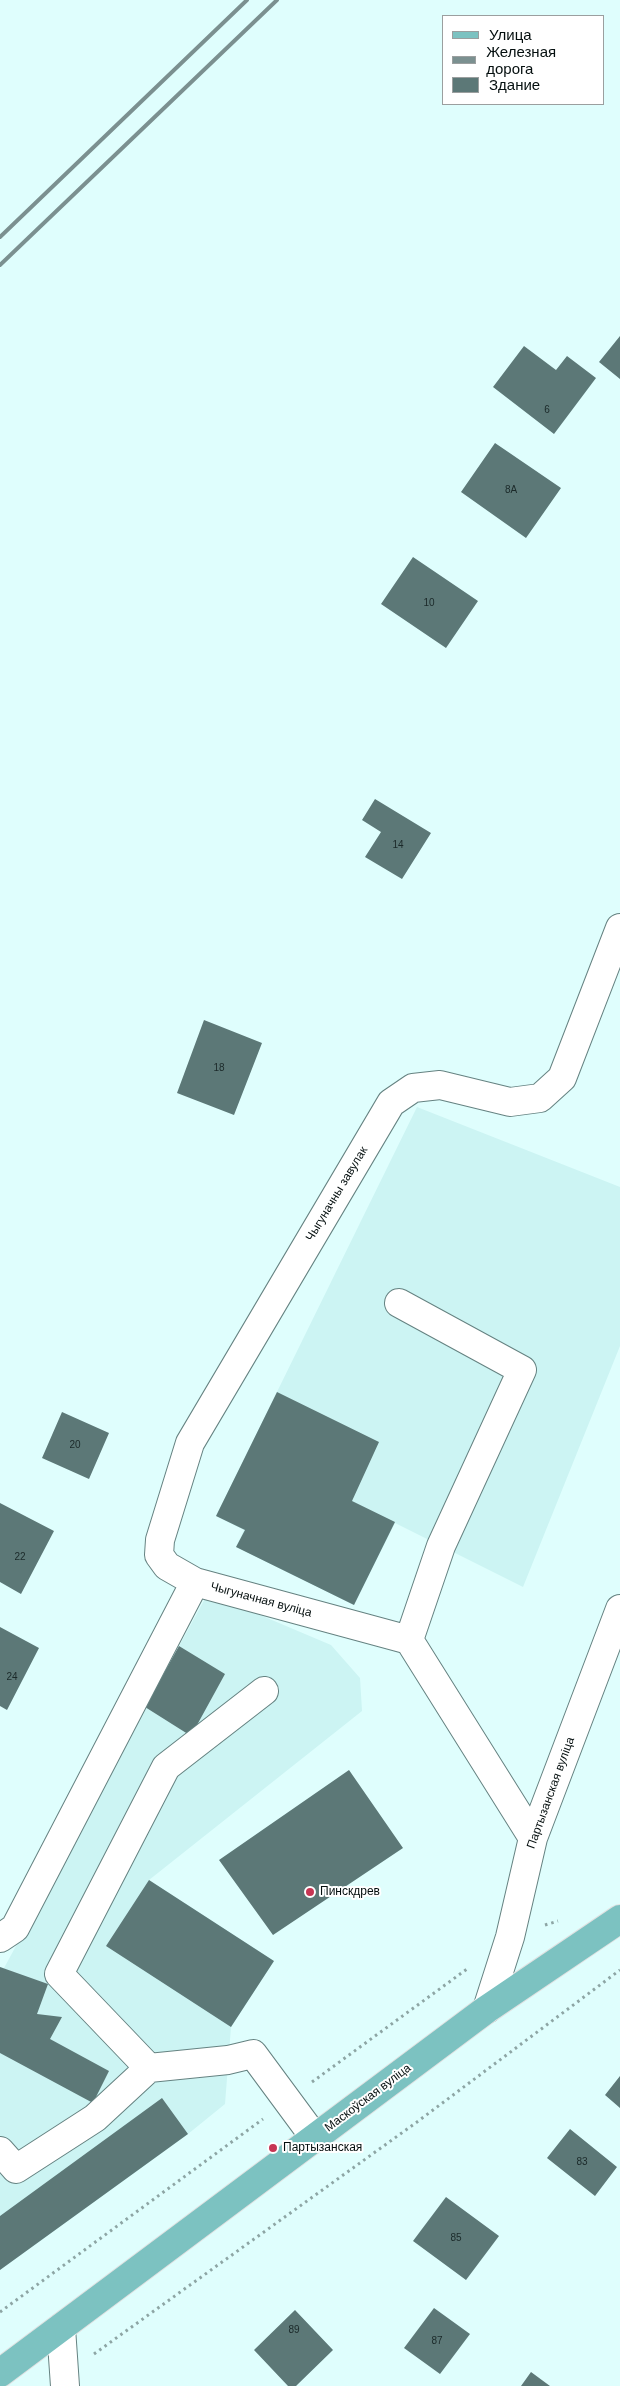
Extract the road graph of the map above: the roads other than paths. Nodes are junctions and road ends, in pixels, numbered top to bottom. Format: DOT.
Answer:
graph roads {
  1 [pos="620,928"];
  2 [pos="399,1303"];
  3 [pos="195,1582"];
  4 [pos="620,1610"];
  5 [pos="409,1640"];
  6 [pos="264,1691"];
  7 [pos="533,1838"];
  8 [pos="620,1918"];
  9 [pos="0,1938"];
  10 [pos="487,2009"];
  11 [pos="149,2068"];
  12 [pos="315,2138"];
  13 [pos="0,2151"];
  14 [pos="61,2328"];
  15 [pos="0,2373"];
  16 [pos="65,2380"];
  1 -- 3 [label="street, Чыгуначны завулак"];
  2 -- 5 [label="street"];
  3 -- 5 [label="street, Чыгуначная вуліца"];
  3 -- 9 [label="street, Чыгуначная вуліца"];
  4 -- 7 [label="street, Партызанская вуліца"];
  5 -- 7 [label="street"];
  6 -- 11 [label="street"];
  7 -- 10 [label="street, Партызанская вуліца"];
  8 -- 10 [label="main road, Маскоўская вуліца"];
  10 -- 12 [label="main road, Маскоўская вуліца"];
  11 -- 12 [label="street"];
  11 -- 13 [label="street"];
  12 -- 14 [label="main road, Маскоўская вуліца"];
  14 -- 15 [label="main road, Маскоўская вуліца"];
  14 -- 16 [label="street"];
}
